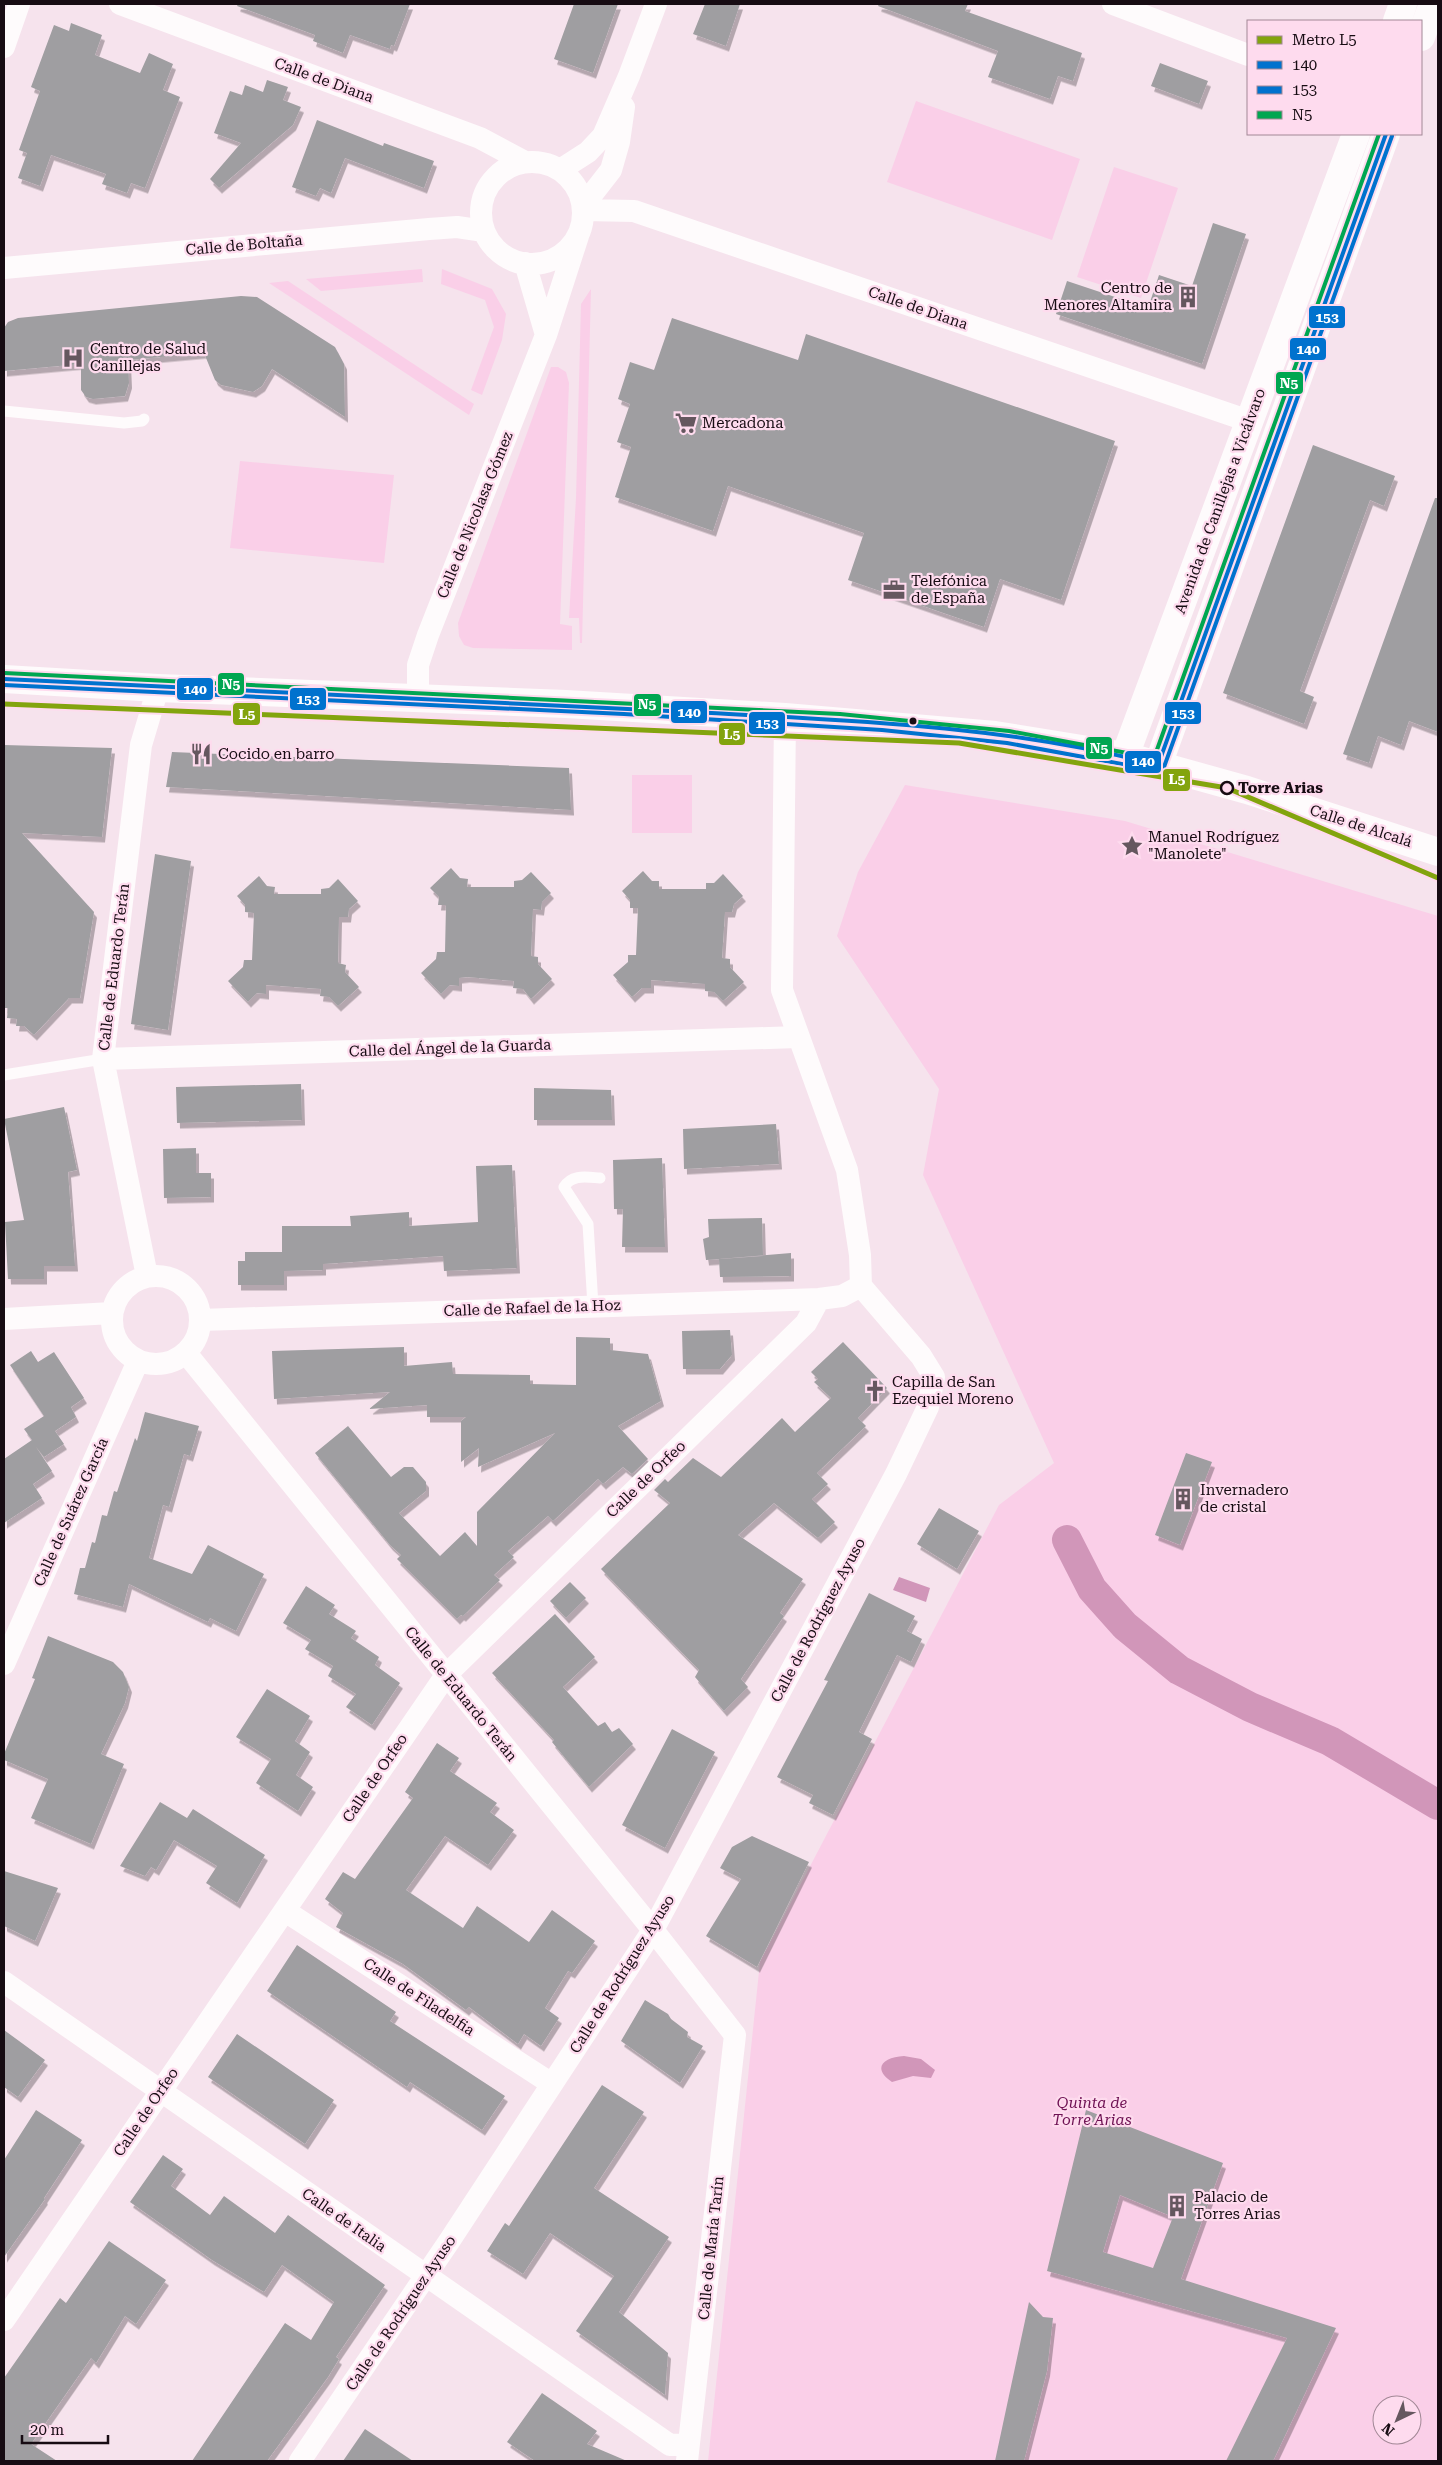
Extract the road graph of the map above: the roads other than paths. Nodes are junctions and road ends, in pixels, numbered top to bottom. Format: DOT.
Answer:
graph roads {
  1 [pos="19,4"];
  2 [pos="120,4"];
  3 [pos="656,4"];
  4 [pos="1112,4"];
  5 [pos="1403,4"];
  6 [pos="1397,20"];
  7 [pos="4,47"];
  8 [pos="1247,55"];
  9 [pos="629,76"];
  10 [pos="1356,135"];
  11 [pos="1386,135"];
  12 [pos="525,162"];
  13 [pos="560,170"];
  14 [pos="583,208"];
  15 [pos="484,231"];
  16 [pos="578,236"];
  17 [pos="525,264"];
  18 [pos="4,268"];
  19 [pos="546,335"];
  20 [pos="4,410"];
  21 [pos="144,419"];
  22 [pos="1250,421"];
  23 [pos="4,679"];
  24 [pos="158,688"];
  25 [pos="418,698"];
  26 [pos="785,717"];
  27 [pos="1125,756"];
  28 [pos="1158,766"];
  29 [pos="1438,852"];
  30 [pos="798,1037"];
  31 [pos="103,1059"];
  32 [pos="4,1075"];
  33 [pos="600,1178"];
  34 [pos="148,1276"];
  35 [pos="861,1286"];
  36 [pos="819,1299"];
  37 [pos="593,1306"];
  38 [pos="112,1313"];
  39 [pos="4,1319"];
  40 [pos="200,1320"];
  41 [pos="186,1353"];
  42 [pos="138,1361"];
  43 [pos="4,1664"];
  44 [pos="446,1675"];
  45 [pos="285,1911"];
  46 [pos="653,1930"];
  47 [pos="4,1982"];
  48 [pos="735,2035"];
  49 [pos="552,2084"];
  50 [pos="160,2092"];
  51 [pos="426,2276"];
  52 [pos="4,2320"];
  53 [pos="688,2453"];
  54 [pos="300,2461"];
  1 -- 7 [label="street"];
  2 -- 12 [label="street, Calle de Diana"];
  3 -- 9 [label="street"];
  4 -- 8 [label="street"];
  5 -- 6 [label="main road"];
  9 -- 13 [label="street"];
  9 -- 14 [label="street"];
  10 -- 22 [label="main road, Avenida de Canillejas a Vicálvaro"];
  11 -- 28 [label="main road, Avenida de Canillejas a Vicálvaro"];
  12 -- 13 [label="street"];
  12 -- 15 [label="street"];
  13 -- 14 [label="street"];
  14 -- 16 [label="street"];
  14 -- 22 [label="street, Calle de Diana"];
  15 -- 17 [label="street"];
  15 -- 18 [label="street, Calle de Boltaña"];
  16 -- 17 [label="street"];
  16 -- 19 [label="street, Calle de Nicolasa Gómez"];
  17 -- 19 [label="street"];
  19 -- 25 [label="street, Calle de Nicolasa Gómez"];
  20 -- 21 [label="lane"];
  22 -- 27 [label="main road, Avenida de Canillejas a Vicálvaro"];
  23 -- 24 [label="main road, Calle de Alcalá"];
  24 -- 25 [label="main road, Calle de Alcalá"];
  24 -- 31 [label="street, Calle de Eduardo Terán"];
  25 -- 26 [label="main road, Calle de Alcalá"];
  26 -- 27 [label="main road, Calle de Alcalá"];
  26 -- 30 [label="street"];
  27 -- 28 [label="main road, Calle de Alcalá"];
  28 -- 29 [label="main road, Calle de Alcalá"];
  30 -- 31 [label="street, Calle del Ángel de la Guarda"];
  30 -- 35 [label="street"];
  31 -- 32 [label="lane"];
  31 -- 34 [label="street, Calle de Eduardo Terán"];
  33 -- 37 [label="lane"];
  34 -- 38 [label="street"];
  34 -- 40 [label="street"];
  35 -- 36 [label="street, Calle de Rafael de la Hoz"];
  35 -- 46 [label="street, Calle de Rodríguez Ayuso"];
  36 -- 37 [label="street, Calle de Rafael de la Hoz"];
  36 -- 44 [label="street, Calle de Orfeo"];
  37 -- 40 [label="street, Calle de Rafael de la Hoz"];
  38 -- 39 [label="street"];
  38 -- 42 [label="street"];
  40 -- 41 [label="street"];
  41 -- 42 [label="street"];
  41 -- 44 [label="street, Calle de Eduardo Terán"];
  42 -- 43 [label="street, Calle de Suárez García"];
  44 -- 45 [label="street, Calle de Orfeo"];
  44 -- 46 [label="street, Calle de Eduardo Terán"];
  45 -- 49 [label="street, Calle de Filadelfia"];
  45 -- 50 [label="street, Calle de Orfeo"];
  46 -- 48 [label="street, Calle de Eduardo Terán"];
  46 -- 49 [label="street, Calle de Rodríguez Ayuso"];
  47 -- 50 [label="street, Calle de Italia"];
  48 -- 53 [label="street, Calle de María Tarín"];
  49 -- 51 [label="street, Calle de Rodríguez Ayuso"];
  50 -- 51 [label="street, Calle de Italia"];
  50 -- 52 [label="street, Calle de Orfeo"];
  51 -- 53 [label="street, Calle de Italia"];
  51 -- 54 [label="street, Calle de Rodríguez Ayuso"];
}
